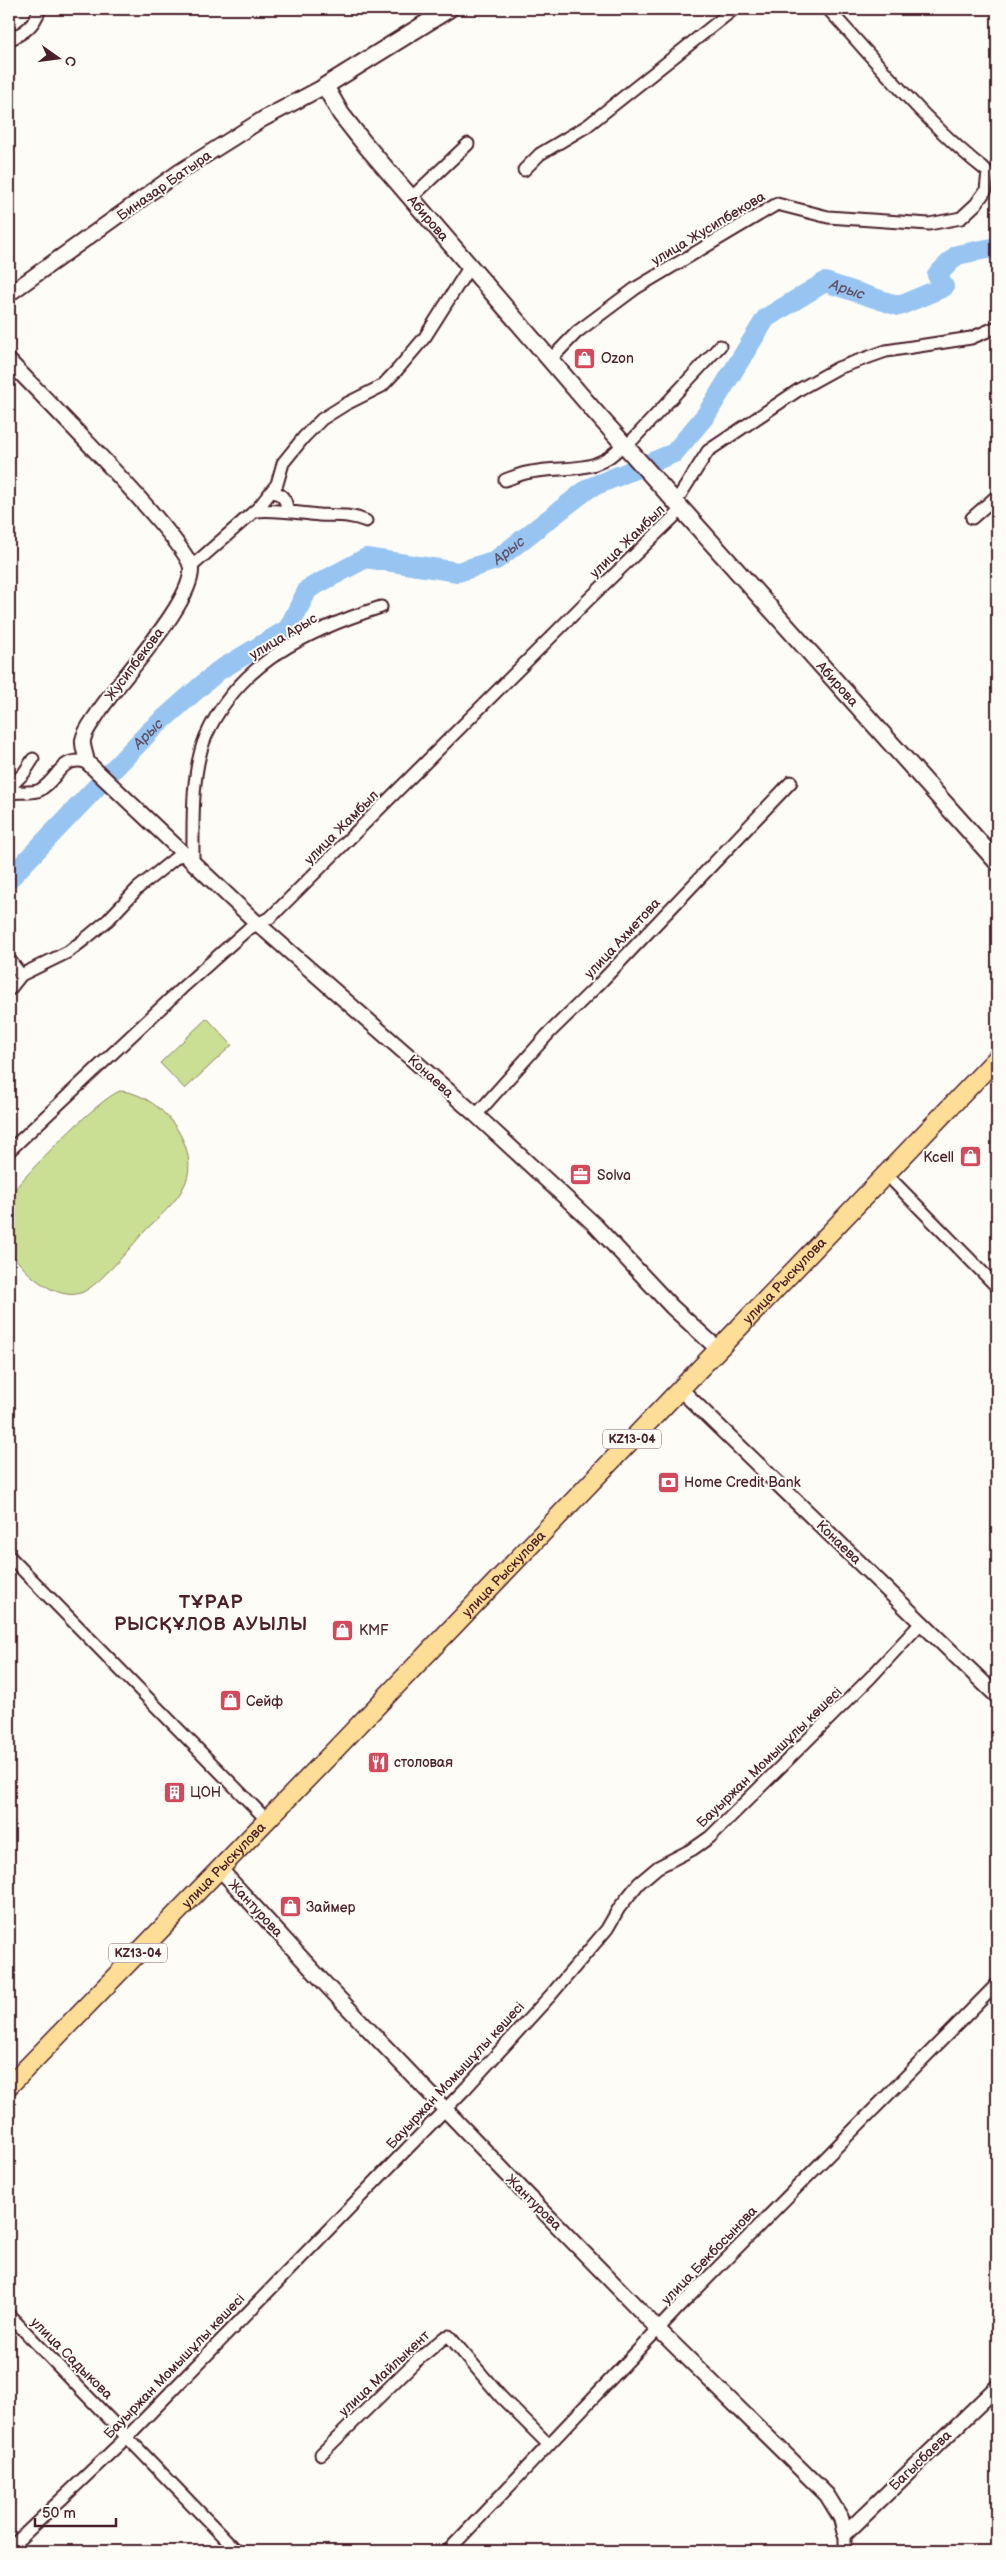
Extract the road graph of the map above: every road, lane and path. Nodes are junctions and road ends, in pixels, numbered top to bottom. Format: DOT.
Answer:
graph roads {
  1 [pos="40,9"];
  2 [pos="449,9"];
  3 [pos="734,9"];
  4 [pos="828,9"];
  5 [pos="9,40"];
  6 [pos="325,86"];
  7 [pos="468,144"];
  8 [pos="993,169"];
  9 [pos="524,170"];
  10 [pos="411,198"];
  11 [pos="470,266"];
  12 [pos="9,294"];
  13 [pos="997,328"];
  14 [pos="720,346"];
  15 [pos="550,360"];
  16 [pos="9,361"];
  17 [pos="628,449"];
  18 [pos="505,480"];
  19 [pos="272,490"];
  20 [pos="997,496"];
  21 [pos="676,504"];
  22 [pos="287,510"];
  23 [pos="255,511"];
  24 [pos="972,518"];
  25 [pos="366,522"];
  26 [pos="191,567"];
  27 [pos="382,607"];
  28 [pos="33,759"];
  29 [pos="87,762"];
  30 [pos="790,782"];
  31 [pos="9,788"];
  32 [pos="9,793"];
  33 [pos="188,856"];
  34 [pos="997,862"];
  35 [pos="258,924"];
  36 [pos="9,959"];
  37 [pos="21,976"];
  38 [pos="10,989"];
  39 [pos="997,1058"];
  40 [pos="476,1115"];
  41 [pos="9,1151"];
  42 [pos="887,1175"];
  43 [pos="997,1286"];
  44 [pos="718,1349"];
  45 [pos="680,1389"];
  46 [pos="9,1556"];
  47 [pos="921,1623"];
  48 [pos="997,1696"];
  49 [pos="267,1820"];
  50 [pos="220,1869"];
  51 [pos="997,1984"];
  52 [pos="9,2086"];
  53 [pos="444,2109"];
  54 [pos="9,2315"];
  55 [pos="659,2330"];
  56 [pos="997,2387"];
  57 [pos="128,2436"];
  58 [pos="548,2444"];
  59 [pos="321,2454"];
  60 [pos="845,2534"];
  61 [pos="9,2549"];
  62 [pos="238,2551"];
  63 [pos="448,2551"];
  64 [pos="845,2551"];
  1 -- 5 [label="street"];
  2 -- 6 [label="main road"];
  3 -- 9 [label="street"];
  4 -- 8 [label="street"];
  6 -- 10 [label="main road, Абирова"];
  6 -- 12 [label="street, Биназар Батыра"];
  7 -- 10 [label="street"];
  8 -- 15 [label="street, улица Жусипбекова"];
  10 -- 11 [label="main road, Абирова"];
  11 -- 15 [label="main road, Абирова"];
  11 -- 19 [label="street"];
  13 -- 21 [label="street, улица Жамбыл"];
  14 -- 17 [label="street"];
  15 -- 17 [label="main road, Абирова"];
  16 -- 26 [label="street"];
  17 -- 18 [label="street"];
  17 -- 21 [label="main road, Абирова"];
  19 -- 22 [label="street"];
  19 -- 23 [label="street"];
  20 -- 24 [label="street"];
  21 -- 34 [label="main road, Абирова"];
  21 -- 35 [label="street, улица Жамбыл"];
  22 -- 23 [label="street"];
  22 -- 25 [label="street"];
  23 -- 26 [label="street"];
  26 -- 29 [label="street, Жусипбекова"];
  27 -- 33 [label="street, улица Арыс"];
  28 -- 31 [label="street"];
  29 -- 32 [label="street"];
  29 -- 33 [label="street, Конаева"];
  30 -- 40 [label="street, улица Ахметова"];
  33 -- 35 [label="street, Конаева"];
  33 -- 37 [label="street"];
  35 -- 40 [label="street, Конаева"];
  35 -- 41 [label="street, улица Жамбыл"];
  36 -- 37 [label="street"];
  37 -- 38 [label="street"];
  39 -- 42 [label="main road, улица Рыскулова / KZ13-04"];
  40 -- 44 [label="street, Конаева"];
  42 -- 43 [label="street"];
  42 -- 44 [label="main road, улица Рыскулова / KZ13-04"];
  44 -- 45 [label="main road, улица Рыскулова / KZ13-04"];
  45 -- 47 [label="street, Конаева"];
  45 -- 49 [label="main road, улица Рыскулова / KZ13-04"];
  46 -- 49 [label="street"];
  47 -- 48 [label="street, Конаева"];
  47 -- 53 [label="street, Бауыржан Момышұлы көшесі"];
  49 -- 50 [label="main road, улица Рыскулова / KZ13-04"];
  50 -- 52 [label="main road, улица Рыскулова / KZ13-04"];
  50 -- 53 [label="street, Жантурова"];
  51 -- 55 [label="street, улица Бекбосынова"];
  53 -- 55 [label="street, Жантурова"];
  53 -- 57 [label="street, Бауыржан Момышұлы көшесі"];
  54 -- 57 [label="street, улица Садыкова"];
  55 -- 58 [label="street, улица Бекбосынова"];
  55 -- 60 [label="street, Жантурова"];
  56 -- 60 [label="street, Багысбаева"];
  57 -- 61 [label="street, Бауыржан Момышұлы көшесі"];
  57 -- 62 [label="street, улица Садыкова"];
  58 -- 59 [label="street, улица Майлыкент"];
  58 -- 63 [label="street, улица Бекбосынова"];
  60 -- 64 [label="street"];
}
